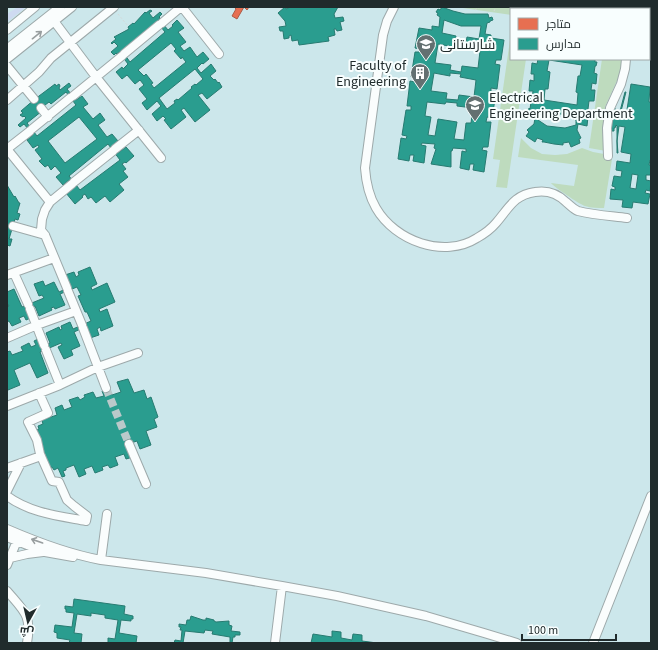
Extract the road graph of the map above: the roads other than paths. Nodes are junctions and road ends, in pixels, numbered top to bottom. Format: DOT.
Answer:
graph roads {
  1 [pos="35,7"];
  2 [pos="60,7"];
  3 [pos="72,7"];
  4 [pos="114,7"];
  5 [pos="181,7"];
  6 [pos="394,7"];
  7 [pos="54,21"];
  8 [pos="7,30"];
  9 [pos="70,42"];
  10 [pos="7,49"];
  11 [pos="219,54"];
  12 [pos="7,59"];
  13 [pos="626,60"];
  14 [pos="7,66"];
  15 [pos="96,76"];
  16 [pos="23,86"];
  17 [pos="34,99"];
  18 [pos="7,100"];
  19 [pos="41,108"];
  20 [pos="48,117"];
  21 [pos="139,130"];
  22 [pos="7,149"];
  23 [pos="608,156"];
  24 [pos="161,158"];
  25 [pos="50,202"];
  26 [pos="627,218"];
  27 [pos="12,226"];
  28 [pos="45,235"];
  29 [pos="54,258"];
  30 [pos="11,274"];
  31 [pos="76,311"];
  32 [pos="37,325"];
  33 [pos="7,338"];
  34 [pos="138,354"];
  35 [pos="98,367"];
  36 [pos="60,385"];
  37 [pos="106,388"];
  38 [pos="39,393"];
  39 [pos="7,406"];
  40 [pos="129,444"];
  41 [pos="41,456"];
  42 [pos="21,463"];
  43 [pos="7,468"];
  44 [pos="146,484"];
  45 [pos="7,491"];
  46 [pos="7,496"];
  47 [pos="651,496"];
  48 [pos="107,514"];
  49 [pos="13,536"];
  50 [pos="45,552"];
  51 [pos="88,558"];
  52 [pos="8,560"];
  53 [pos="101,560"];
  54 [pos="282,586"];
  55 [pos="7,591"];
  56 [pos="27,643"];
  57 [pos="275,643"];
  58 [pos="517,643"];
  59 [pos="593,643"];
  1 -- 8 [label="street"];
  2 -- 10 [label="street"];
  3 -- 7 [label="street"];
  4 -- 9 [label="street"];
  5 -- 11 [label="street"];
  5 -- 15 [label="street"];
  6 -- 26 [label="street"];
  7 -- 9 [label="street"];
  12 -- 7 [label="street, one-way"];
  9 -- 15 [label="street"];
  9 -- 16 [label="street"];
  13 -- 23 [label="street"];
  14 -- 16 [label="street"];
  15 -- 20 [label="street"];
  15 -- 21 [label="street"];
  16 -- 17 [label="street"];
  16 -- 18 [label="street"];
  19 -- 20 [label="street"];
  20 -- 22 [label="street"];
  21 -- 24 [label="street"];
  21 -- 25 [label="street"];
  22 -- 25 [label="street"];
  25 -- 28 [label="street"];
  27 -- 28 [label="street"];
  28 -- 29 [label="street"];
  29 -- 30 [label="street"];
  29 -- 31 [label="street"];
  30 -- 32 [label="street"];
  31 -- 32 [label="street"];
  31 -- 35 [label="street"];
  32 -- 33 [label="street"];
  32 -- 36 [label="street"];
  34 -- 35 [label="street"];
  35 -- 36 [label="street"];
  35 -- 37 [label="street"];
  36 -- 38 [label="street"];
  38 -- 39 [label="street"];
  38 -- 41 [label="street"];
  40 -- 44 [label="street"];
  41 -- 42 [label="street"];
  41 -- 46 [label="street"];
  42 -- 43 [label="street"];
  42 -- 45 [label="street"];
  47 -- 59 [label="street"];
  48 -- 53 [label="street"];
  49 -- 50 [label="street"];
  51 -- 49 [label="street, one-way"];
  49 -- 52 [label="street"];
  50 -- 51 [label="street"];
  50 -- 52 [label="street"];
  51 -- 53 [label="street"];
  53 -- 54 [label="street"];
  54 -- 57 [label="street"];
  54 -- 58 [label="street"];
  55 -- 56 [label="street"];
}
